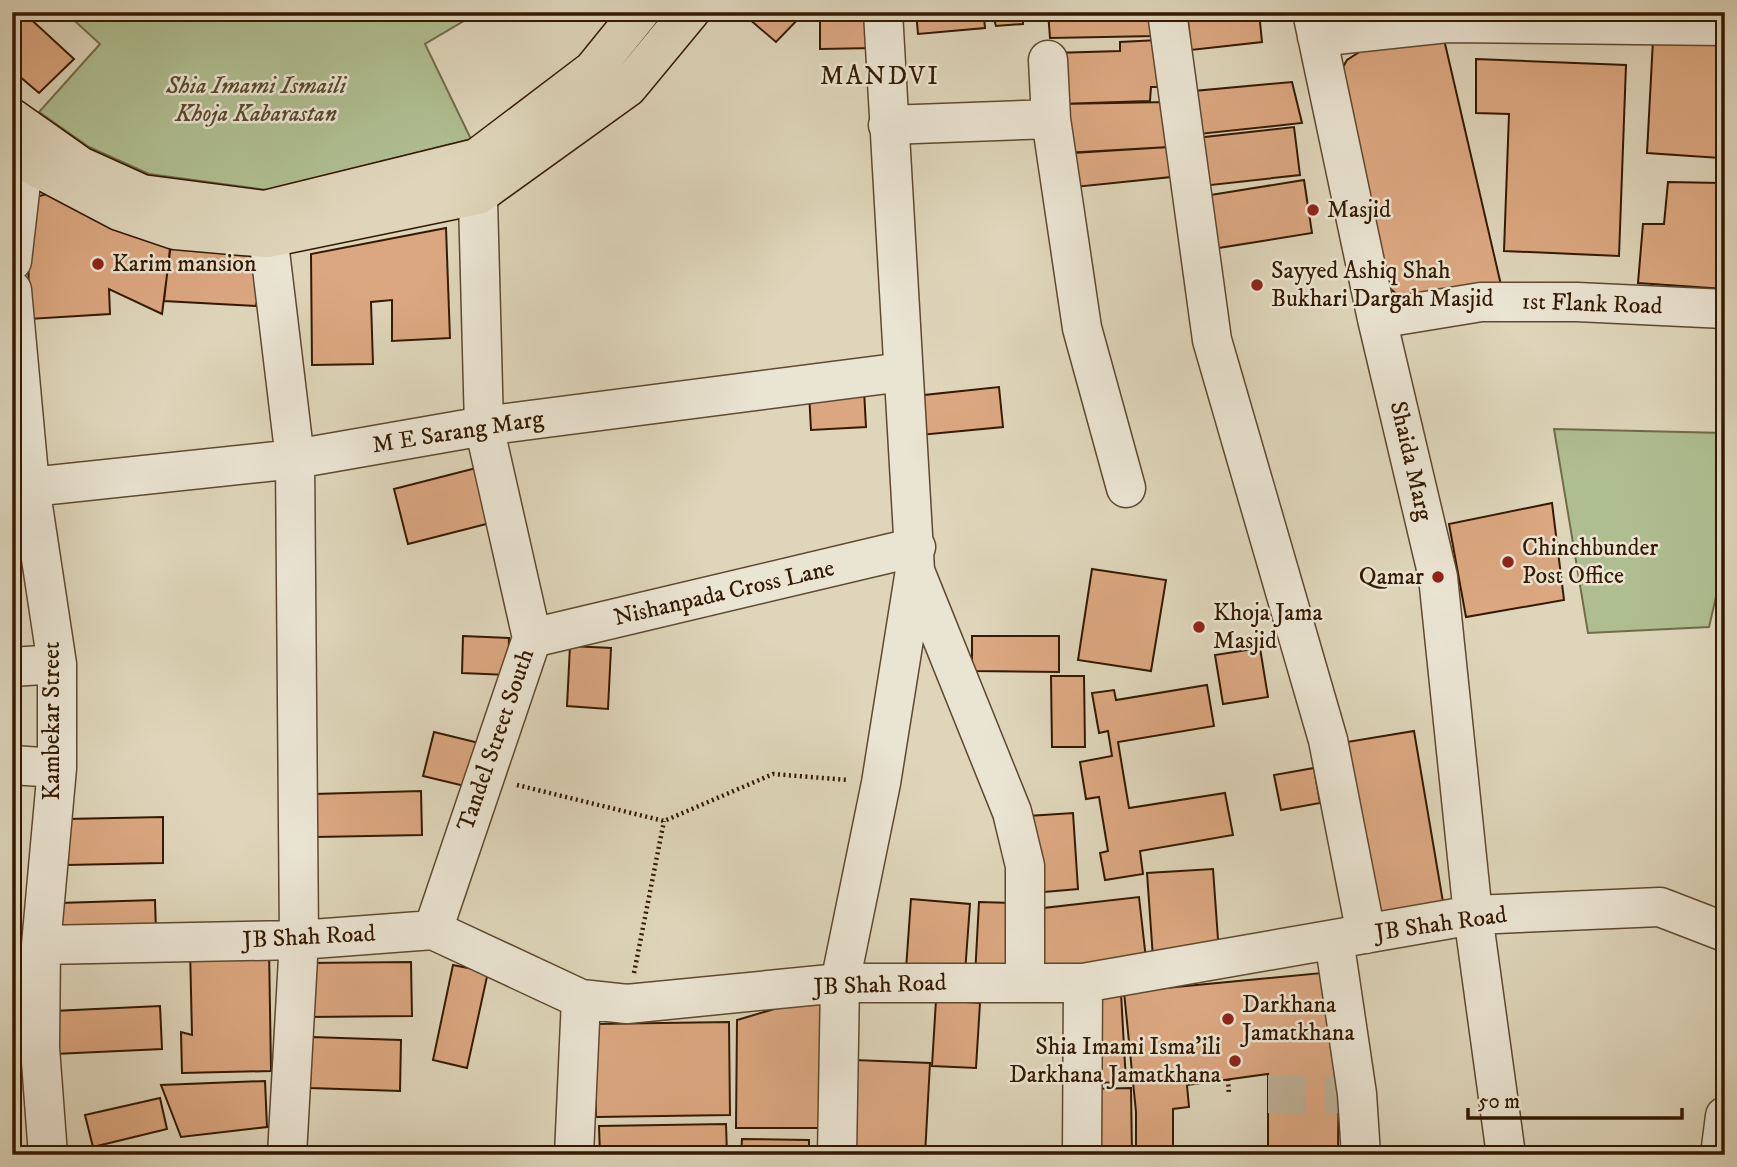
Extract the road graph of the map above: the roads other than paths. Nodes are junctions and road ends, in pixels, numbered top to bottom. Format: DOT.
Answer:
graph roads {
  1 [pos="640,12"];
  2 [pos="690,12"];
  3 [pos="883,12"];
  4 [pos="1167,12"];
  5 [pos="1314,25"];
  6 [pos="1725,26"];
  7 [pos="1048,60"];
  8 [pos="1051,119"];
  9 [pos="888,125"];
  10 [pos="19,140"];
  11 [pos="477,158"];
  12 [pos="478,195"];
  13 [pos="266,224"];
  14 [pos="12,261"];
  15 [pos="12,290"];
  16 [pos="1725,309"];
  17 [pos="1377,319"];
  18 [pos="903,372"];
  19 [pos="484,426"];
  20 [pos="295,459"];
  21 [pos="21,488"];
  22 [pos="1126,488"];
  23 [pos="915,559"];
  24 [pos="532,638"];
  25 [pos="57,664"];
  26 [pos="12,667"];
  27 [pos="12,765"];
  28 [pos="57,768"];
  29 [pos="1473,915"];
  30 [pos="433,930"];
  31 [pos="1725,932"];
  32 [pos="1350,936"];
  33 [pos="299,940"];
  34 [pos="41,945"];
  35 [pos="1025,982"];
  36 [pos="840,983"];
  37 [pos="1083,983"];
  38 [pos="581,999"];
  39 [pos="1725,1116"];
  40 [pos="48,1155"];
  41 [pos="287,1155"];
  42 [pos="574,1155"];
  43 [pos="837,1155"];
  44 [pos="1082,1155"];
  45 [pos="1361,1155"];
  46 [pos="1506,1155"];
  47 [pos="1720,1155"];
  1 -- 11 [label="main road"];
  2 -- 12 [label="main road"];
  3 -- 9 [label="street"];
  4 -- 32 [label="street"];
  5 -- 6 [label="street"];
  5 -- 17 [label="street, Shaida Marg"];
  7 -- 8 [label="street"];
  8 -- 9 [label="street"];
  8 -- 22 [label="street"];
  9 -- 18 [label="street"];
  10 -- 13 [label="main road"];
  10 -- 14 [label="street"];
  11 -- 12 [label="street, Tandel Street South"];
  11 -- 13 [label="main road"];
  12 -- 13 [label="main road"];
  12 -- 19 [label="street, Tandel Street South"];
  13 -- 20 [label="street"];
  15 -- 21 [label="street, Kambekar Street"];
  16 -- 17 [label="street, 1st Flank Road"];
  17 -- 29 [label="street, Shaida Marg"];
  18 -- 19 [label="street, M E Sarang Marg"];
  18 -- 23 [label="street"];
  19 -- 20 [label="street, M E Sarang Marg"];
  19 -- 24 [label="street, Tandel Street South"];
  20 -- 21 [label="street, M E Sarang Marg"];
  20 -- 33 [label="street"];
  21 -- 25 [label="street, Kambekar Street"];
  23 -- 24 [label="street, Nishanpada Cross Lane"];
  23 -- 35 [label="street"];
  23 -- 36 [label="street"];
  24 -- 30 [label="street, Tandel Street South"];
  25 -- 26 [label="street"];
  25 -- 28 [label="street, Kambekar Street"];
  27 -- 28 [label="street"];
  28 -- 34 [label="street, Kambekar Street"];
  29 -- 31 [label="street, JB Shah Road"];
  29 -- 32 [label="street, JB Shah Road"];
  29 -- 46 [label="street, Shaida Marg"];
  30 -- 33 [label="street, JB Shah Road"];
  30 -- 38 [label="street, JB Shah Road"];
  32 -- 37 [label="street, JB Shah Road"];
  32 -- 45 [label="street"];
  33 -- 34 [label="street, JB Shah Road"];
  33 -- 41 [label="street"];
  34 -- 40 [label="street, Kambekar Street"];
  35 -- 36 [label="street, JB Shah Road"];
  35 -- 37 [label="street, JB Shah Road"];
  36 -- 38 [label="street, JB Shah Road"];
  36 -- 43 [label="street"];
  37 -- 44 [label="street"];
  38 -- 42 [label="street"];
  39 -- 47 [label="street"];
}
